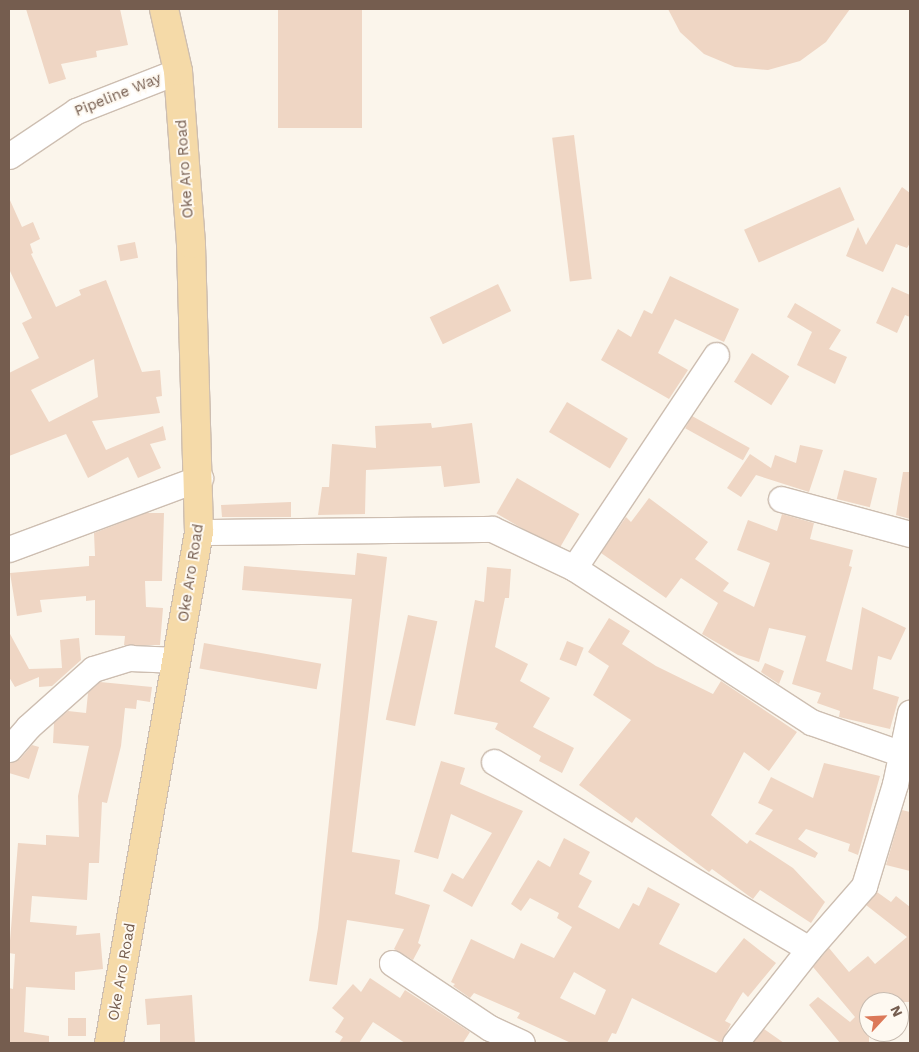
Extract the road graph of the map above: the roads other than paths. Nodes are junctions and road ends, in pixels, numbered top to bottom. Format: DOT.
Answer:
graph roads {
  1 [pos="164,9"];
  2 [pos="178,71"];
  3 [pos="9,156"];
  4 [pos="716,355"];
  5 [pos="200,478"];
  6 [pos="781,499"];
  7 [pos="200,532"];
  8 [pos="910,534"];
  9 [pos="9,549"];
  10 [pos="574,568"];
  11 [pos="177,660"];
  12 [pos="910,713"];
  13 [pos="9,749"];
  14 [pos="899,753"];
  15 [pos="494,762"];
  16 [pos="903,786"];
  17 [pos="809,949"];
  18 [pos="392,963"];
  19 [pos="484,1036"];
  20 [pos="110,1043"];
  21 [pos="522,1043"];
  22 [pos="735,1043"];
  1 -- 2 [label="main road, Oke Aro Road"];
  2 -- 3 [label="street, Pipeline Way"];
  2 -- 5 [label="main road, Oke Aro Road"];
  4 -- 10 [label="street"];
  5 -- 7 [label="main road, Oke Aro Road"];
  5 -- 9 [label="street"];
  6 -- 8 [label="street"];
  7 -- 10 [label="street"];
  7 -- 11 [label="main road, Oke Aro Road"];
  10 -- 14 [label="street"];
  11 -- 13 [label="street"];
  11 -- 20 [label="main road, Oke Aro Road"];
  12 -- 14 [label="street"];
  14 -- 16 [label="street"];
  15 -- 17 [label="street"];
  16 -- 17 [label="street"];
  17 -- 22 [label="street"];
  18 -- 19 [label="street"];
  19 -- 21 [label="street"];
}
